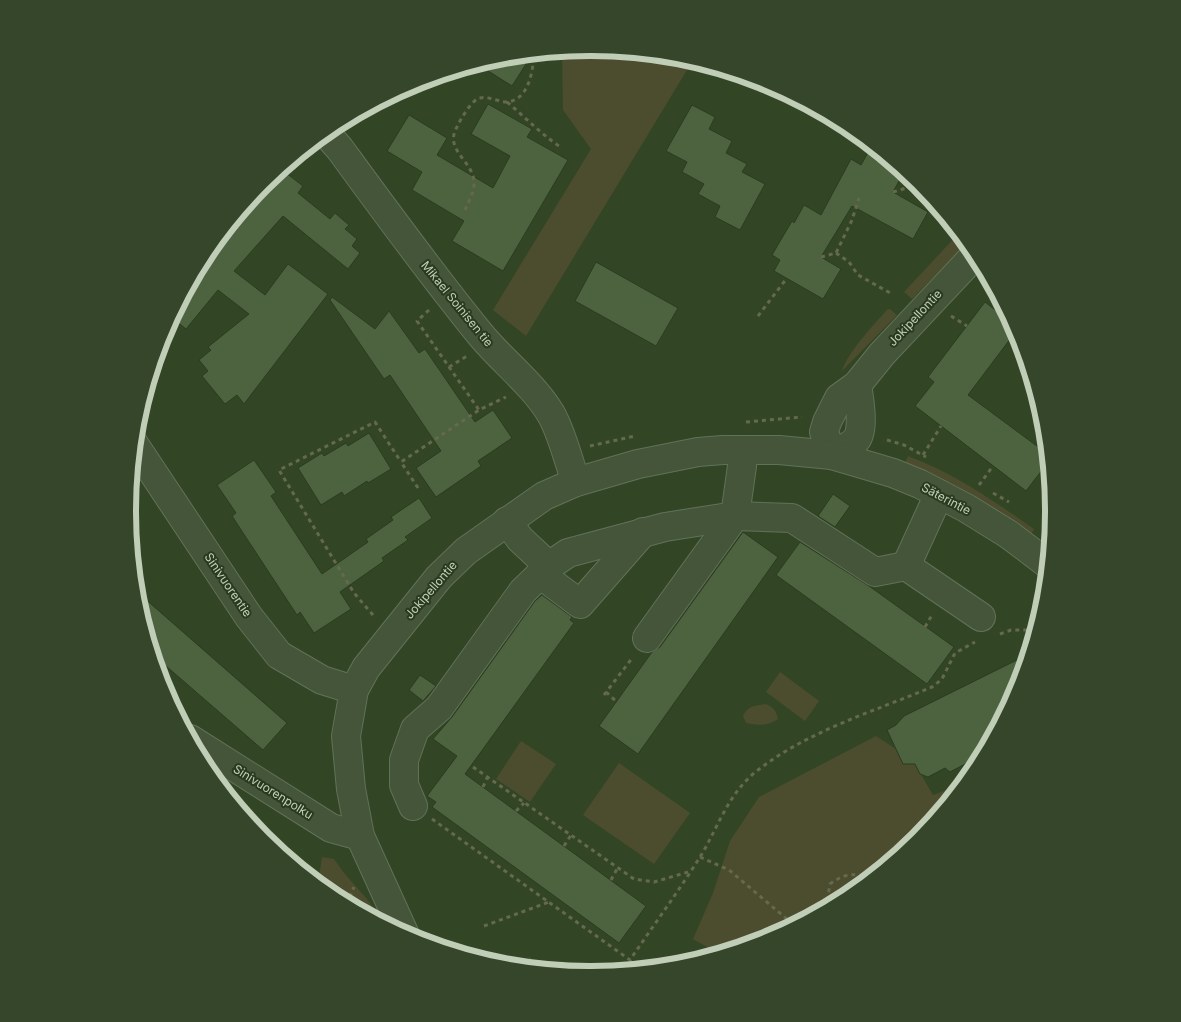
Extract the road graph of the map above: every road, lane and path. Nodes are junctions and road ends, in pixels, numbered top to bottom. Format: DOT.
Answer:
graph roads {
  1 [pos="533,60"];
  2 [pos="507,102"];
  3 [pos="331,138"];
  4 [pos="562,148"];
  5 [pos="910,187"];
  6 [pos="893,192"];
  7 [pos="859,198"];
  8 [pos="465,210"];
  9 [pos="836,253"];
  10 [pos="821,257"];
  11 [pos="970,260"];
  12 [pos="787,278"];
  13 [pos="892,294"];
  14 [pos="431,309"];
  15 [pos="946,313"];
  16 [pos="758,316"];
  17 [pos="967,326"];
  18 [pos="469,355"];
  19 [pos="449,367"];
  20 [pos="508,396"];
  21 [pos="479,410"];
  22 [pos="941,426"];
  23 [pos="743,450"];
  24 [pos="140,453"];
  25 [pos="832,455"];
  26 [pos="922,455"];
  27 [pos="401,462"];
  28 [pos="993,466"];
  29 [pos="576,482"];
  30 [pos="979,485"];
  31 [pos="418,488"];
  32 [pos="939,494"];
  33 [pos="735,516"];
  34 [pos="506,521"];
  35 [pos="644,532"];
  36 [pos="1042,560"];
  37 [pos="906,566"];
  38 [pos="544,570"];
  39 [pos="933,613"];
  40 [pos="372,615"];
  41 [pos="926,627"];
  42 [pos="1030,630"];
  43 [pos="984,631"];
  44 [pos="647,638"];
  45 [pos="354,690"];
  46 [pos="617,702"];
  47 [pos="202,747"];
  48 [pos="473,768"];
  49 [pos="487,778"];
  50 [pos="483,787"];
  51 [pos="524,803"];
  52 [pos="413,806"];
  53 [pos="516,811"];
  54 [pos="571,835"];
  55 [pos="360,836"];
  56 [pos="564,846"];
  57 [pos="700,857"];
  58 [pos="618,868"];
  59 [pos="689,872"];
  60 [pos="862,876"];
  61 [pos="611,880"];
  62 [pos="828,899"];
  63 [pos="550,902"];
  64 [pos="788,921"];
  65 [pos="400,924"];
  66 [pos="484,926"];
  67 [pos="530,958"];
  68 [pos="630,960"];
  69 [pos="528,961"];
  70 [pos="633,964"];
  1 -- 2 [label="path"];
  2 -- 4 [label="path"];
  2 -- 8 [label="path"];
  3 -- 29 [label="street, Mikael Soinisen tie"];
  5 -- 6 [label="path"];
  7 -- 9 [label="path"];
  9 -- 10 [label="path"];
  9 -- 13 [label="path"];
  11 -- 25 [label="street, Jokipellontie"];
  12 -- 16 [label="path"];
  14 -- 19 [label="path"];
  15 -- 17 [label="path"];
  18 -- 19 [label="path"];
  19 -- 21 [label="path"];
  20 -- 21 [label="path"];
  21 -- 27 [label="path"];
  22 -- 26 [label="path"];
  23 -- 25 [label="street, Jokipellontie"];
  23 -- 29 [label="street, Jokipellontie"];
  23 -- 33 [label="street"];
  24 -- 45 [label="street, Sinivuorentie"];
  25 -- 32 [label="street, Säterintie"];
  27 -- 31 [label="path"];
  27 -- 40 [label="path"];
  28 -- 30 [label="path"];
  29 -- 34 [label="street, Jokipellontie"];
  32 -- 36 [label="street, Säterintie"];
  32 -- 37 [label="street"];
  33 -- 35 [label="street"];
  33 -- 37 [label="street"];
  33 -- 44 [label="street"];
  34 -- 38 [label="street"];
  34 -- 45 [label="street, Jokipellontie"];
  35 -- 38 [label="street"];
  35 -- 38 [label="street"];
  37 -- 43 [label="street"];
  38 -- 52 [label="street"];
  39 -- 41 [label="path"];
  42 -- 43 [label="path"];
  43 -- 57 [label="path"];
  44 -- 46 [label="path"];
  45 -- 55 [label="street, Jokipellontie"];
  47 -- 55 [label="street, Sinivuorenpolku"];
  48 -- 49 [label="path"];
  49 -- 50 [label="path"];
  49 -- 51 [label="path"];
  51 -- 53 [label="path"];
  51 -- 54 [label="path"];
  52 -- 63 [label="path"];
  54 -- 56 [label="path"];
  54 -- 58 [label="path"];
  55 -- 65 [label="street, Jokipellontie"];
  57 -- 59 [label="path"];
  57 -- 64 [label="path"];
  58 -- 59 [label="path"];
  58 -- 61 [label="path"];
  59 -- 68 [label="path"];
  60 -- 62 [label="path"];
  63 -- 66 [label="path"];
  63 -- 68 [label="path"];
  67 -- 69 [label="path"];
  68 -- 70 [label="path"];
}
